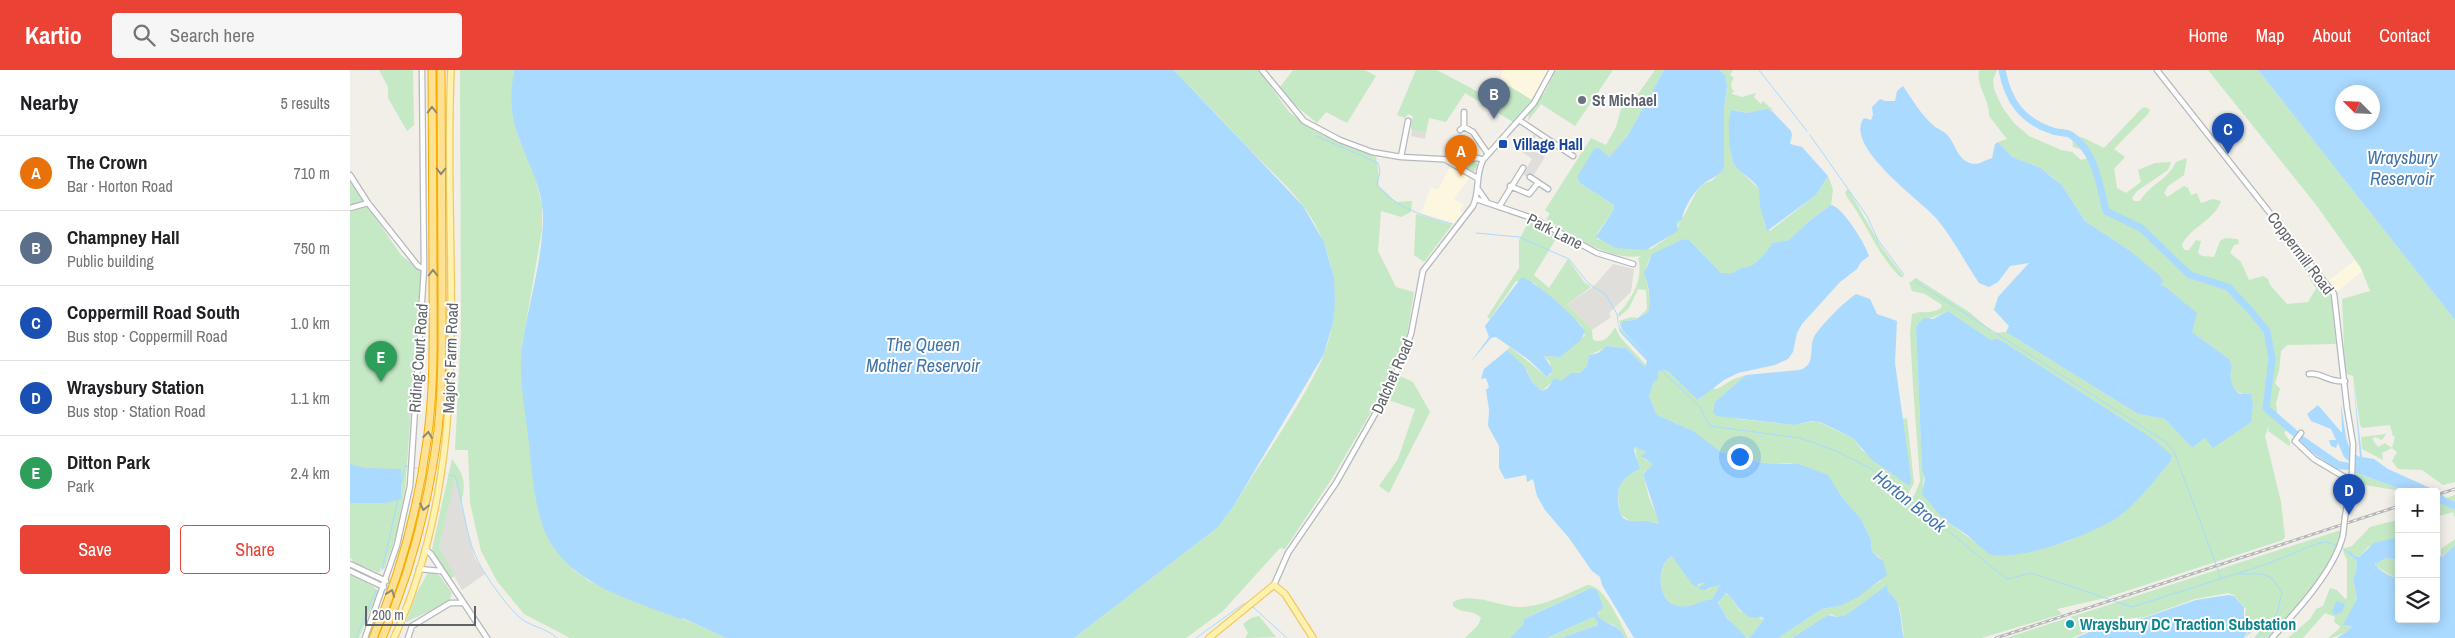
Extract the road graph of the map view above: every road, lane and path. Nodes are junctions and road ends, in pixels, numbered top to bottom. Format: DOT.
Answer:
graph roads {
  1 [pos="422,70"];
  2 [pos="432,70"];
  3 [pos="441,70"];
  4 [pos="451,70"];
  5 [pos="1262,70"];
  6 [pos="1552,70"];
  7 [pos="2157,70"];
  8 [pos="1464,112"];
  9 [pos="1519,120"];
  10 [pos="1408,121"];
  11 [pos="1464,127"];
  12 [pos="1460,130"];
  13 [pos="1488,154"];
  14 [pos="1573,156"];
  15 [pos="1400,157"];
  16 [pos="1445,159"];
  17 [pos="1483,160"];
  18 [pos="1523,168"];
  19 [pos="350,174"];
  20 [pos="1530,177"];
  21 [pos="1477,178"];
  22 [pos="1538,183"];
  23 [pos="1510,186"];
  24 [pos="1478,189"];
  25 [pos="1548,189"];
  26 [pos="1476,199"];
  27 [pos="1487,202"];
  28 [pos="368,203"];
  29 [pos="1499,206"];
  30 [pos="350,208"];
  31 [pos="1633,264"];
  32 [pos="424,269"];
  33 [pos="2320,369"];
  34 [pos="2308,374"];
  35 [pos="2318,375"];
  36 [pos="2345,381"];
  37 [pos="2301,433"];
  38 [pos="2351,481"];
  39 [pos="425,549"];
  40 [pos="350,564"];
  41 [pos="419,569"];
  42 [pos="350,571"];
  43 [pos="440,571"];
  44 [pos="386,581"];
  45 [pos="1274,585"];
  46 [pos="384,587"];
  47 [pos="458,596"];
  48 [pos="450,603"];
  49 [pos="463,603"];
  50 [pos="364,638"];
  51 [pos="373,638"];
  52 [pos="382,638"];
  53 [pos="394,638"];
  54 [pos="408,638"];
  55 [pos="487,638"];
  56 [pos="1209,638"];
  57 [pos="1313,638"];
  58 [pos="2272,638"];
  1 -- 32 [label="street, Riding Court Road"];
  51 -- 2 [label="highway, one-way"];
  3 -- 52 [label="highway, one-way"];
  4 -- 39 [label="main road, Major's Farm Road"];
  5 -- 15 [label="street"];
  6 -- 9 [label="street"];
  7 -- 36 [label="street, Coppermill Road"];
  8 -- 11 [label="street"];
  9 -- 13 [label="street"];
  9 -- 14 [label="street"];
  10 -- 15 [label="street"];
  11 -- 12 [label="street"];
  11 -- 13 [label="street"];
  13 -- 17 [label="street"];
  15 -- 16 [label="street"];
  16 -- 17 [label="street"];
  16 -- 21 [label="street"];
  17 -- 21 [label="street, Datchet Road"];
  18 -- 23 [label="street"];
  19 -- 28 [label="street"];
  20 -- 22 [label="street"];
  21 -- 24 [label="street, Datchet Road"];
  22 -- 23 [label="street"];
  22 -- 25 [label="street"];
  23 -- 29 [label="street"];
  24 -- 26 [label="street, Datchet Road"];
  24 -- 27 [label="street"];
  26 -- 27 [label="street, Park Lane"];
  26 -- 45 [label="street, Datchet Road"];
  27 -- 29 [label="street, Park Lane"];
  28 -- 30 [label="street"];
  28 -- 32 [label="street"];
  29 -- 31 [label="street, Park Lane"];
  32 -- 44 [label="street, Riding Court Road"];
  33 -- 35 [label="street"];
  34 -- 35 [label="street"];
  35 -- 36 [label="street"];
  36 -- 38 [label="street, Coppermill Road"];
  37 -- 38 [label="street"];
  38 -- 58 [label="street, Coppermill Road, bridge"];
  39 -- 41 [label="main road, Major's Farm Road"];
  39 -- 43 [label="street"];
  40 -- 44 [label="street"];
  41 -- 43 [label="street"];
  41 -- 53 [label="main road, Major's Farm Road"];
  42 -- 46 [label="street"];
  43 -- 47 [label="street"];
  44 -- 46 [label="street, Riding Court Road"];
  45 -- 56 [label="main road"];
  45 -- 57 [label="main road"];
  46 -- 50 [label="street, Riding Court Road"];
  47 -- 48 [label="street"];
  47 -- 49 [label="street"];
  48 -- 49 [label="street"];
  48 -- 54 [label="street"];
  49 -- 55 [label="street"];
}
